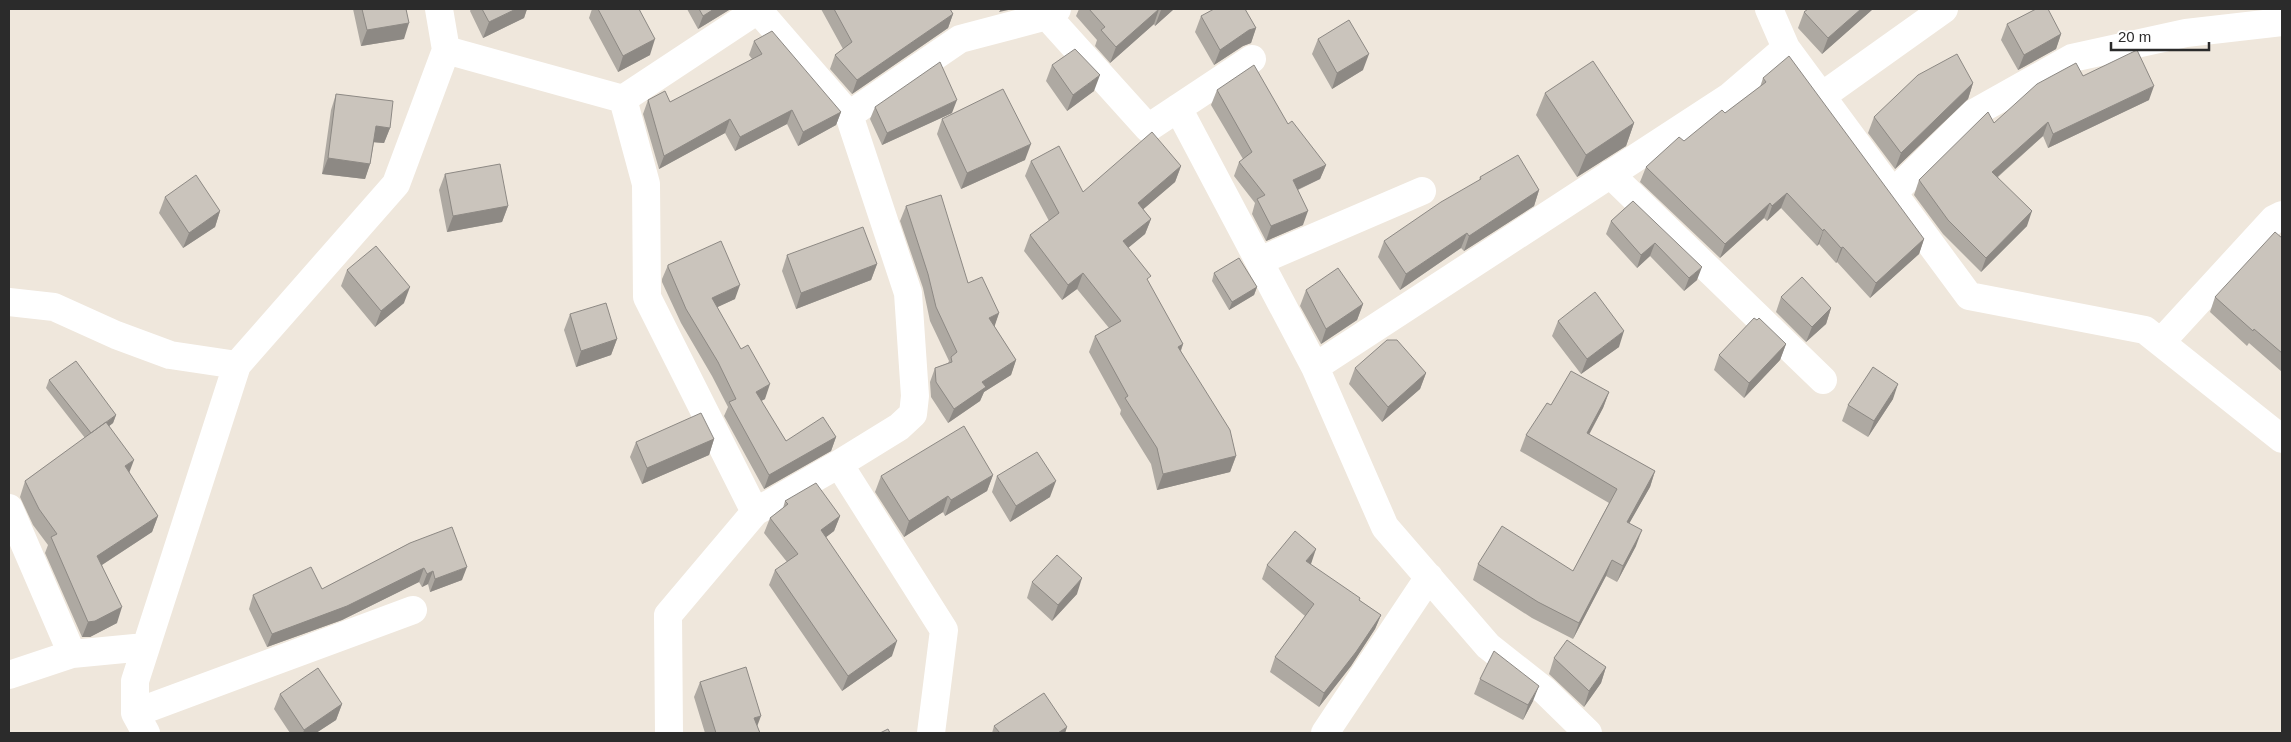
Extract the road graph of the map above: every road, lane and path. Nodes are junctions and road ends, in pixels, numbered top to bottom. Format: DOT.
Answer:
graph roads {
  1 [pos="439,9"];
  2 [pos="758,9"];
  3 [pos="1769,9"];
  4 [pos="1944,9"];
  5 [pos="1052,13"];
  6 [pos="2282,22"];
  7 [pos="1786,48"];
  8 [pos="446,50"];
  9 [pos="1252,59"];
  10 [pos="1822,96"];
  11 [pos="623,99"];
  12 [pos="1178,108"];
  13 [pos="849,115"];
  14 [pos="1610,174"];
  15 [pos="1422,191"];
  16 [pos="1893,193"];
  17 [pos="2282,215"];
  18 [pos="1259,261"];
  19 [pos="9,302"];
  20 [pos="2161,342"];
  21 [pos="237,365"];
  22 [pos="1315,367"];
  23 [pos="1823,380"];
  24 [pos="2282,439"];
  25 [pos="839,464"];
  26 [pos="9,508"];
  27 [pos="755,512"];
  28 [pos="1428,577"];
  29 [pos="413,610"];
  30 [pos="145,647"];
  31 [pos="72,654"];
  32 [pos="9,675"];
  33 [pos="140,723"];
  34 [pos="669,733"];
  35 [pos="931,733"];
  36 [pos="1325,733"];
  37 [pos="1588,733"];
  1 -- 8 [label="street"];
  2 -- 11 [label="street"];
  2 -- 13 [label="street"];
  3 -- 7 [label="street"];
  4 -- 10 [label="street"];
  5 -- 12 [label="street"];
  5 -- 13 [label="street"];
  6 -- 16 [label="street"];
  7 -- 10 [label="street"];
  7 -- 14 [label="street"];
  8 -- 11 [label="street"];
  8 -- 21 [label="street"];
  9 -- 12 [label="street"];
  10 -- 16 [label="street"];
  11 -- 27 [label="street"];
  12 -- 18 [label="street"];
  13 -- 25 [label="street"];
  14 -- 22 [label="street"];
  14 -- 23 [label="street"];
  15 -- 18 [label="street"];
  16 -- 20 [label="street"];
  17 -- 20 [label="street"];
  18 -- 22 [label="street"];
  19 -- 21 [label="street"];
  20 -- 24 [label="street"];
  21 -- 30 [label="street"];
  22 -- 28 [label="street"];
  25 -- 27 [label="street"];
  25 -- 35 [label="street"];
  26 -- 31 [label="street"];
  27 -- 34 [label="street"];
  28 -- 36 [label="street"];
  28 -- 37 [label="street"];
  29 -- 33 [label="street"];
  30 -- 31 [label="street"];
  30 -- 33 [label="street"];
  31 -- 32 [label="street"];
}
